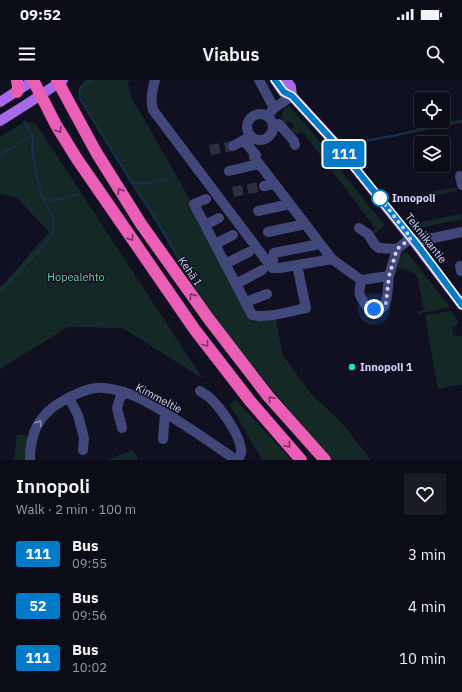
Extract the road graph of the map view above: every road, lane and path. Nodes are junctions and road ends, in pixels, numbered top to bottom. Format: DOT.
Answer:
graph roads {
  1 [pos="33,80"];
  2 [pos="155,80"];
  3 [pos="259,80"];
  4 [pos="275,80"];
  5 [pos="286,80"];
  6 [pos="59,81"];
  7 [pos="17,86"];
  8 [pos="40,95"];
  9 [pos="292,96"];
  10 [pos="0,102"];
  11 [pos="271,112"];
  12 [pos="0,121"];
  13 [pos="274,125"];
  14 [pos="284,130"];
  15 [pos="247,138"];
  16 [pos="233,146"];
  17 [pos="257,161"];
  18 [pos="229,171"];
  19 [pos="206,199"];
  20 [pos="290,204"];
  21 [pos="258,211"];
  22 [pos="219,218"];
  23 [pos="305,224"];
  24 [pos="205,225"];
  25 [pos="359,228"];
  26 [pos="268,232"];
  27 [pos="462,232"];
  28 [pos="233,235"];
  29 [pos="413,240"];
  30 [pos="215,244"];
  31 [pos="320,244"];
  32 [pos="397,249"];
  33 [pos="249,252"];
  34 [pos="332,259"];
  35 [pos="225,264"];
  36 [pos="298,265"];
  37 [pos="267,269"];
  38 [pos="389,276"];
  39 [pos="361,280"];
  40 [pos="236,284"];
  41 [pos="267,294"];
  42 [pos="246,302"];
  43 [pos="462,305"];
  44 [pos="200,391"];
  45 [pos="122,392"];
  46 [pos="69,398"];
  47 [pos="165,413"];
  48 [pos="122,428"];
  49 [pos="163,439"];
  50 [pos="83,450"];
  51 [pos="30,460"];
  52 [pos="236,460"];
  53 [pos="301,460"];
  54 [pos="325,460"];
  1 -- 7 [label="main road"];
  1 -- 8 [label="highway"];
  2 -- 37 [label="street"];
  3 -- 11 [label="street"];
  4 -- 9 [label="main road, Tekniikantie"];
  5 -- 9 [label="main road, Tekniikantie"];
  6 -- 8 [label="main road"];
  54 -- 6 [label="highway, Kehä I, one-way"];
  7 -- 10 [label="main road"];
  8 -- 12 [label="main road"];
  8 -- 53 [label="highway, one-way"];
  9 -- 11 [label="street"];
  9 -- 29 [label="main road, Tekniikantie"];
  11 -- 13 [label="street"];
  11 -- 15 [label="street"];
  13 -- 14 [label="street"];
  13 -- 15 [label="street"];
  15 -- 16 [label="street"];
  15 -- 17 [label="street"];
  17 -- 18 [label="street"];
  17 -- 20 [label="street"];
  19 -- 24 [label="street"];
  20 -- 21 [label="street"];
  20 -- 23 [label="street"];
  22 -- 24 [label="street"];
  23 -- 26 [label="street"];
  23 -- 31 [label="street"];
  24 -- 30 [label="street"];
  25 -- 32 [label="street"];
  27 -- 29 [label="street"];
  28 -- 30 [label="street"];
  29 -- 32 [label="street"];
  29 -- 43 [label="main road, Tekniikantie"];
  30 -- 35 [label="street"];
  31 -- 34 [label="street"];
  31 -- 37 [label="street"];
  32 -- 38 [label="street"];
  33 -- 35 [label="street"];
  34 -- 36 [label="street"];
  34 -- 39 [label="street"];
  35 -- 40 [label="street"];
  36 -- 37 [label="street"];
  36 -- 42 [label="street"];
  37 -- 40 [label="street"];
  38 -- 39 [label="street"];
  38 -- 39 [label="street"];
  40 -- 42 [label="street"];
  41 -- 42 [label="street"];
  44 -- 52 [label="street"];
  45 -- 46 [label="street, Kimmeltie"];
  45 -- 47 [label="street, Kimmeltie"];
  45 -- 48 [label="street"];
  46 -- 50 [label="street"];
  51 -- 46 [label="street, Kimmeltie, one-way"];
  47 -- 49 [label="street"];
  47 -- 52 [label="street, Kimmeltie"];
}
